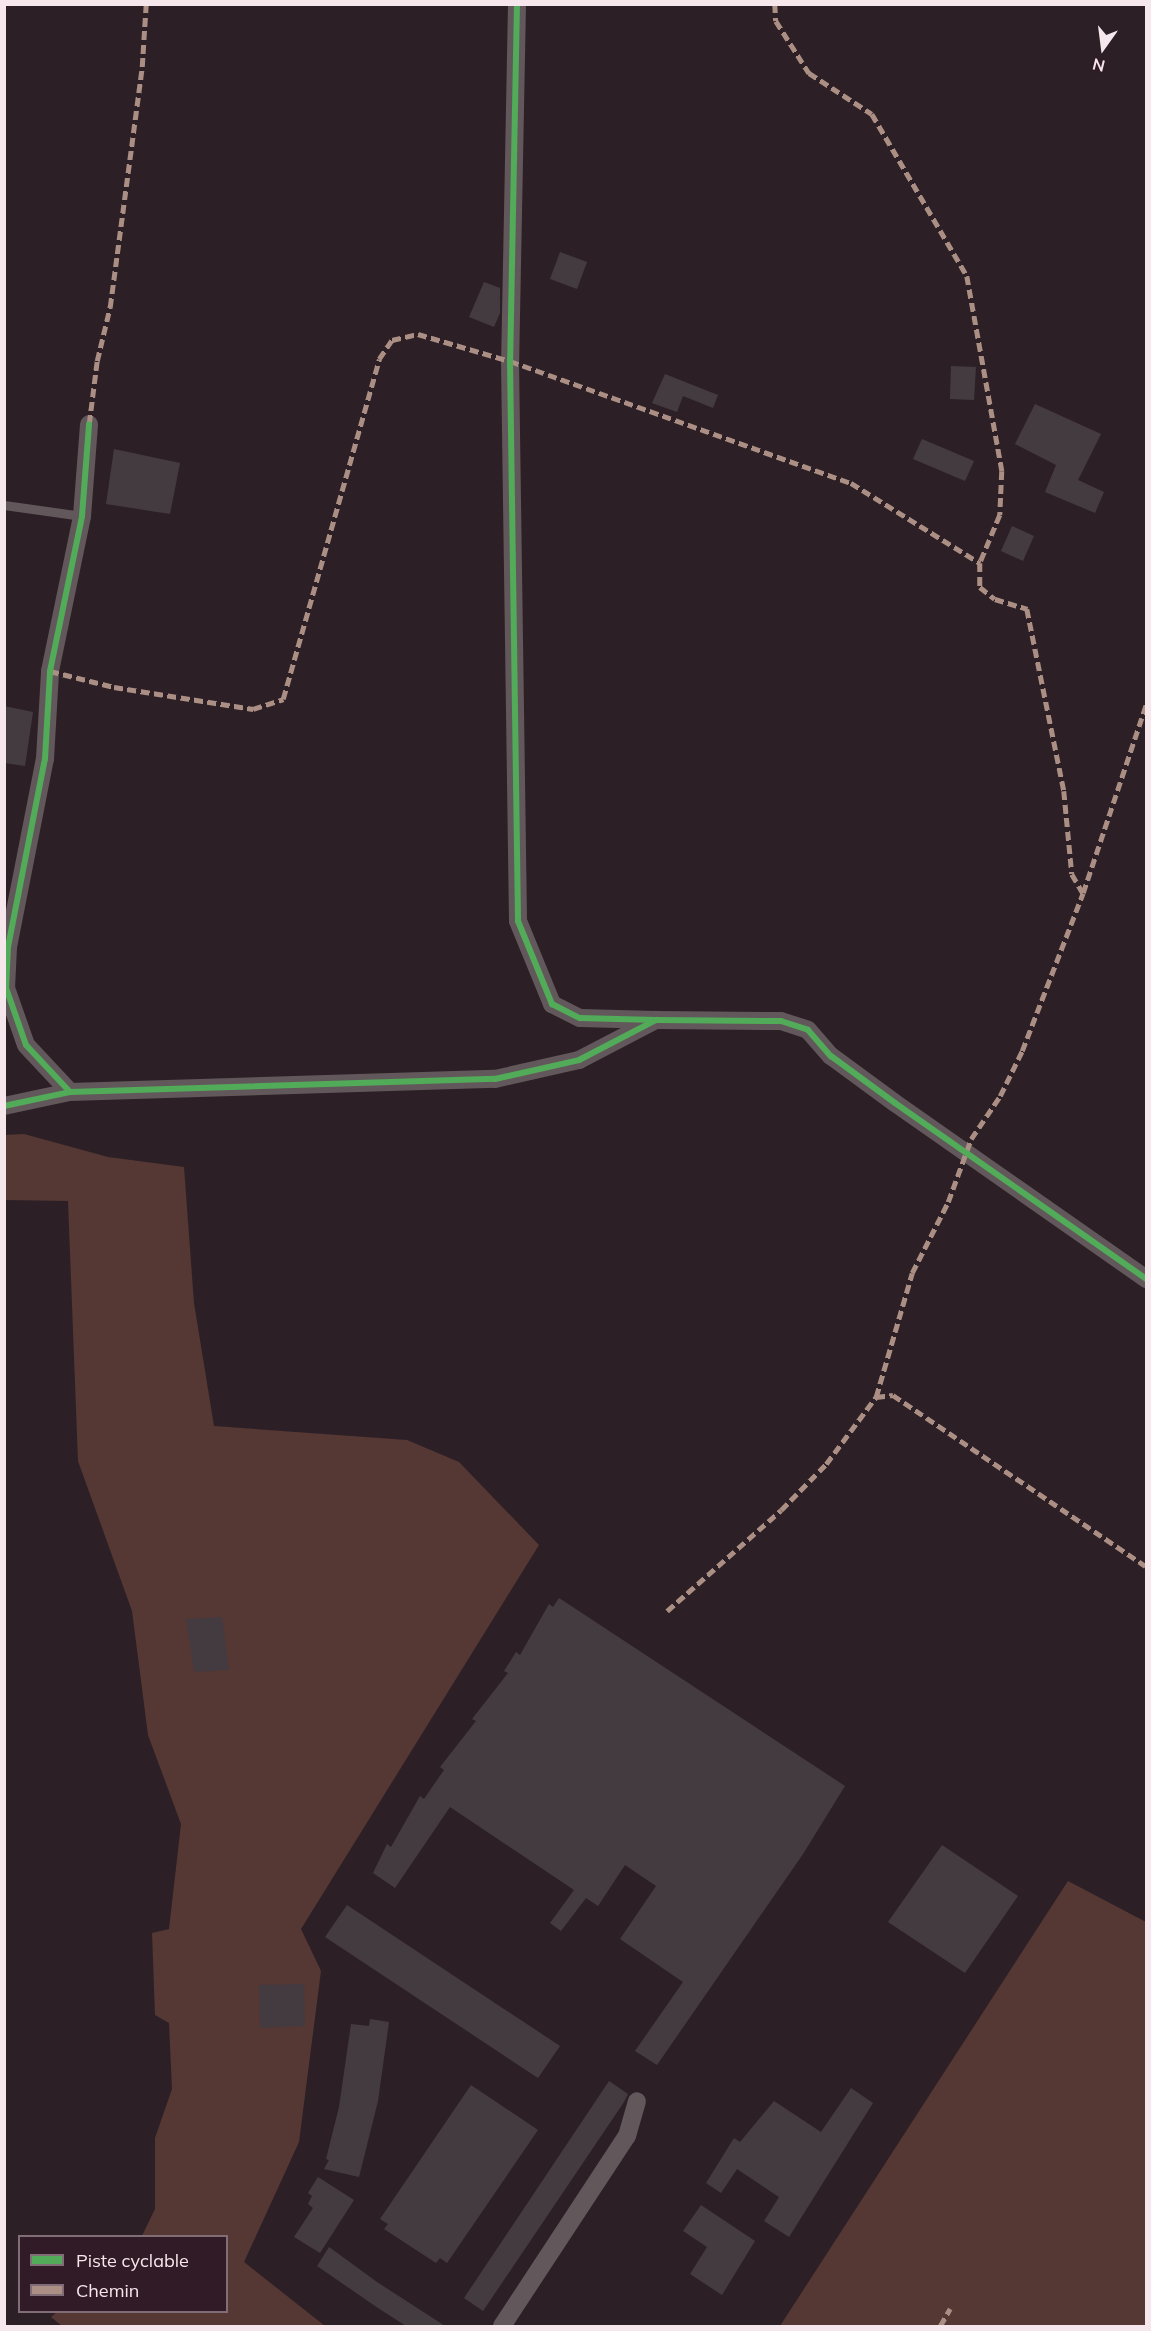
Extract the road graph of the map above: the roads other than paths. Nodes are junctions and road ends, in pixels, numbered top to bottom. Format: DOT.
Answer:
graph roads {
  1 [pos="517,4"];
  2 [pos="89,424"];
  3 [pos="4,505"];
  4 [pos="82,516"];
  5 [pos="656,1020"];
  6 [pos="70,1092"];
  7 [pos="4,1106"];
  8 [pos="1146,1279"];
  9 [pos="638,2100"];
  10 [pos="502,2326"];
  1 -- 5 [label="street"];
  2 -- 4 [label="street"];
  3 -- 4 [label="lane"];
  4 -- 6 [label="street"];
  5 -- 6 [label="street"];
  5 -- 8 [label="street"];
  6 -- 7 [label="street"];
  9 -- 10 [label="street"];
}
